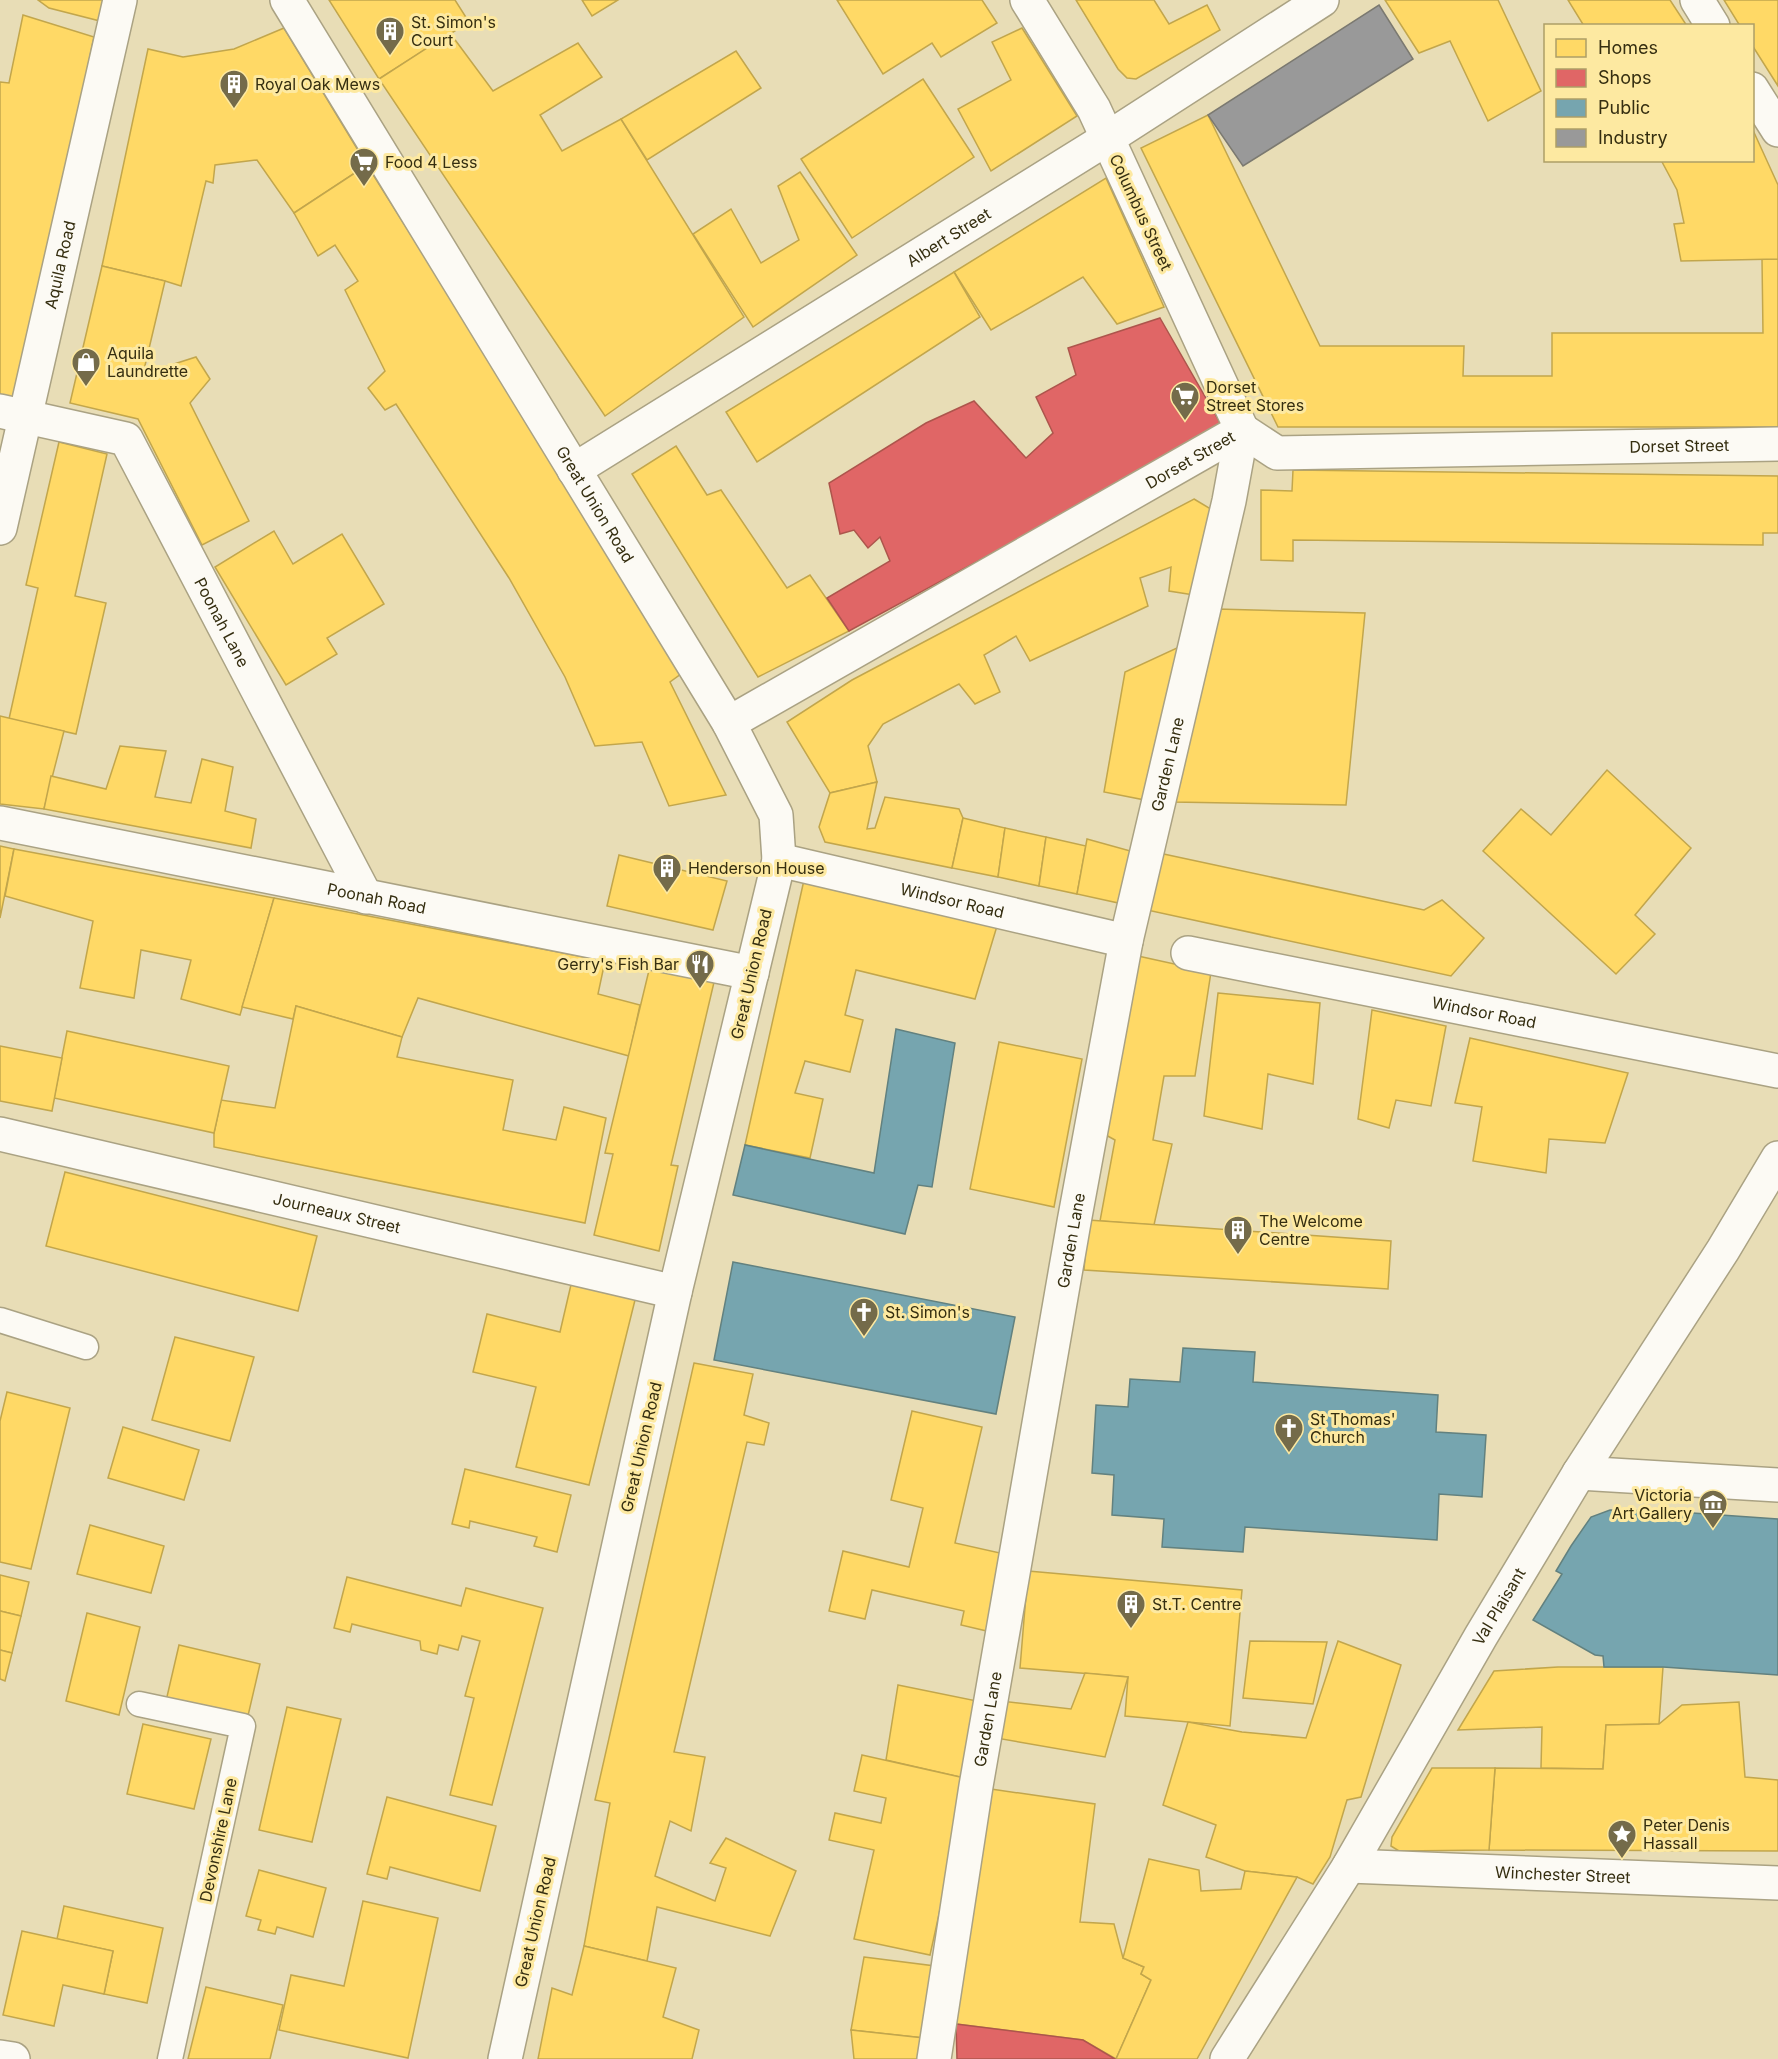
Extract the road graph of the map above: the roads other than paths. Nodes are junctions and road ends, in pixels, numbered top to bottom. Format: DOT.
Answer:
graph roads {
  1 [pos="120,0"];
  2 [pos="287,0"];
  3 [pos="1028,0"];
  4 [pos="1322,0"];
  5 [pos="1697,0"];
  6 [pos="1712,24"];
  7 [pos="1754,92"];
  8 [pos="1778,130"];
  9 [pos="1107,138"];
  10 [pos="12,414"];
  11 [pos="1242,430"];
  12 [pos="1778,444"];
  13 [pos="574,470"];
  14 [pos="0,528"];
  15 [pos="729,723"];
  16 [pos="0,823"];
  17 [pos="779,860"];
  18 [pos="366,897"];
  19 [pos="1126,942"];
  20 [pos="1188,953"];
  21 [pos="752,973"];
  22 [pos="1778,1071"];
  23 [pos="0,1134"];
  24 [pos="1778,1158"];
  25 [pos="675,1292"];
  26 [pos="0,1320"];
  27 [pos="86,1347"];
  28 [pos="1579,1473"];
  29 [pos="1778,1485"];
  30 [pos="139,1704"];
  31 [pos="1349,1866"];
  32 [pos="1778,1883"];
  33 [pos="0,2056"];
  34 [pos="13,2059"];
  35 [pos="170,2059"];
  36 [pos="505,2059"];
  37 [pos="934,2059"];
  38 [pos="1227,2059"];
  1 -- 10 [label="street, Aquila Road"];
  2 -- 13 [label="street, Great Union Road"];
  3 -- 9 [label="street, Columbus Street"];
  4 -- 9 [label="street, Albert Street"];
  5 -- 6 [label="street"];
  7 -- 8 [label="street"];
  9 -- 11 [label="street, Columbus Street"];
  9 -- 13 [label="street, Albert Street"];
  10 -- 14 [label="street, Aquila Road"];
  10 -- 18 [label="street, Poonah Lane"];
  11 -- 12 [label="street, Dorset Street"];
  11 -- 15 [label="street, Dorset Street"];
  11 -- 19 [label="street, Garden Lane"];
  13 -- 15 [label="street, Great Union Road"];
  15 -- 17 [label="street, Great Union Road"];
  16 -- 18 [label="street, Poonah Road"];
  17 -- 19 [label="street, Windsor Road"];
  17 -- 21 [label="street, Great Union Road"];
  18 -- 21 [label="street, Poonah Road"];
  19 -- 37 [label="street, Garden Lane"];
  20 -- 22 [label="street, Windsor Road"];
  21 -- 25 [label="street, Great Union Road"];
  23 -- 25 [label="street, Journeaux Street"];
  24 -- 28 [label="street, Val Plaisant"];
  25 -- 36 [label="street, Great Union Road"];
  26 -- 27 [label="lane"];
  28 -- 29 [label="street"];
  28 -- 31 [label="street, Val Plaisant"];
  30 -- 35 [label="lane, Devonshire Lane"];
  31 -- 32 [label="street, Winchester Street"];
  31 -- 38 [label="street, Val Plaisant"];
  33 -- 34 [label="street"];
}
